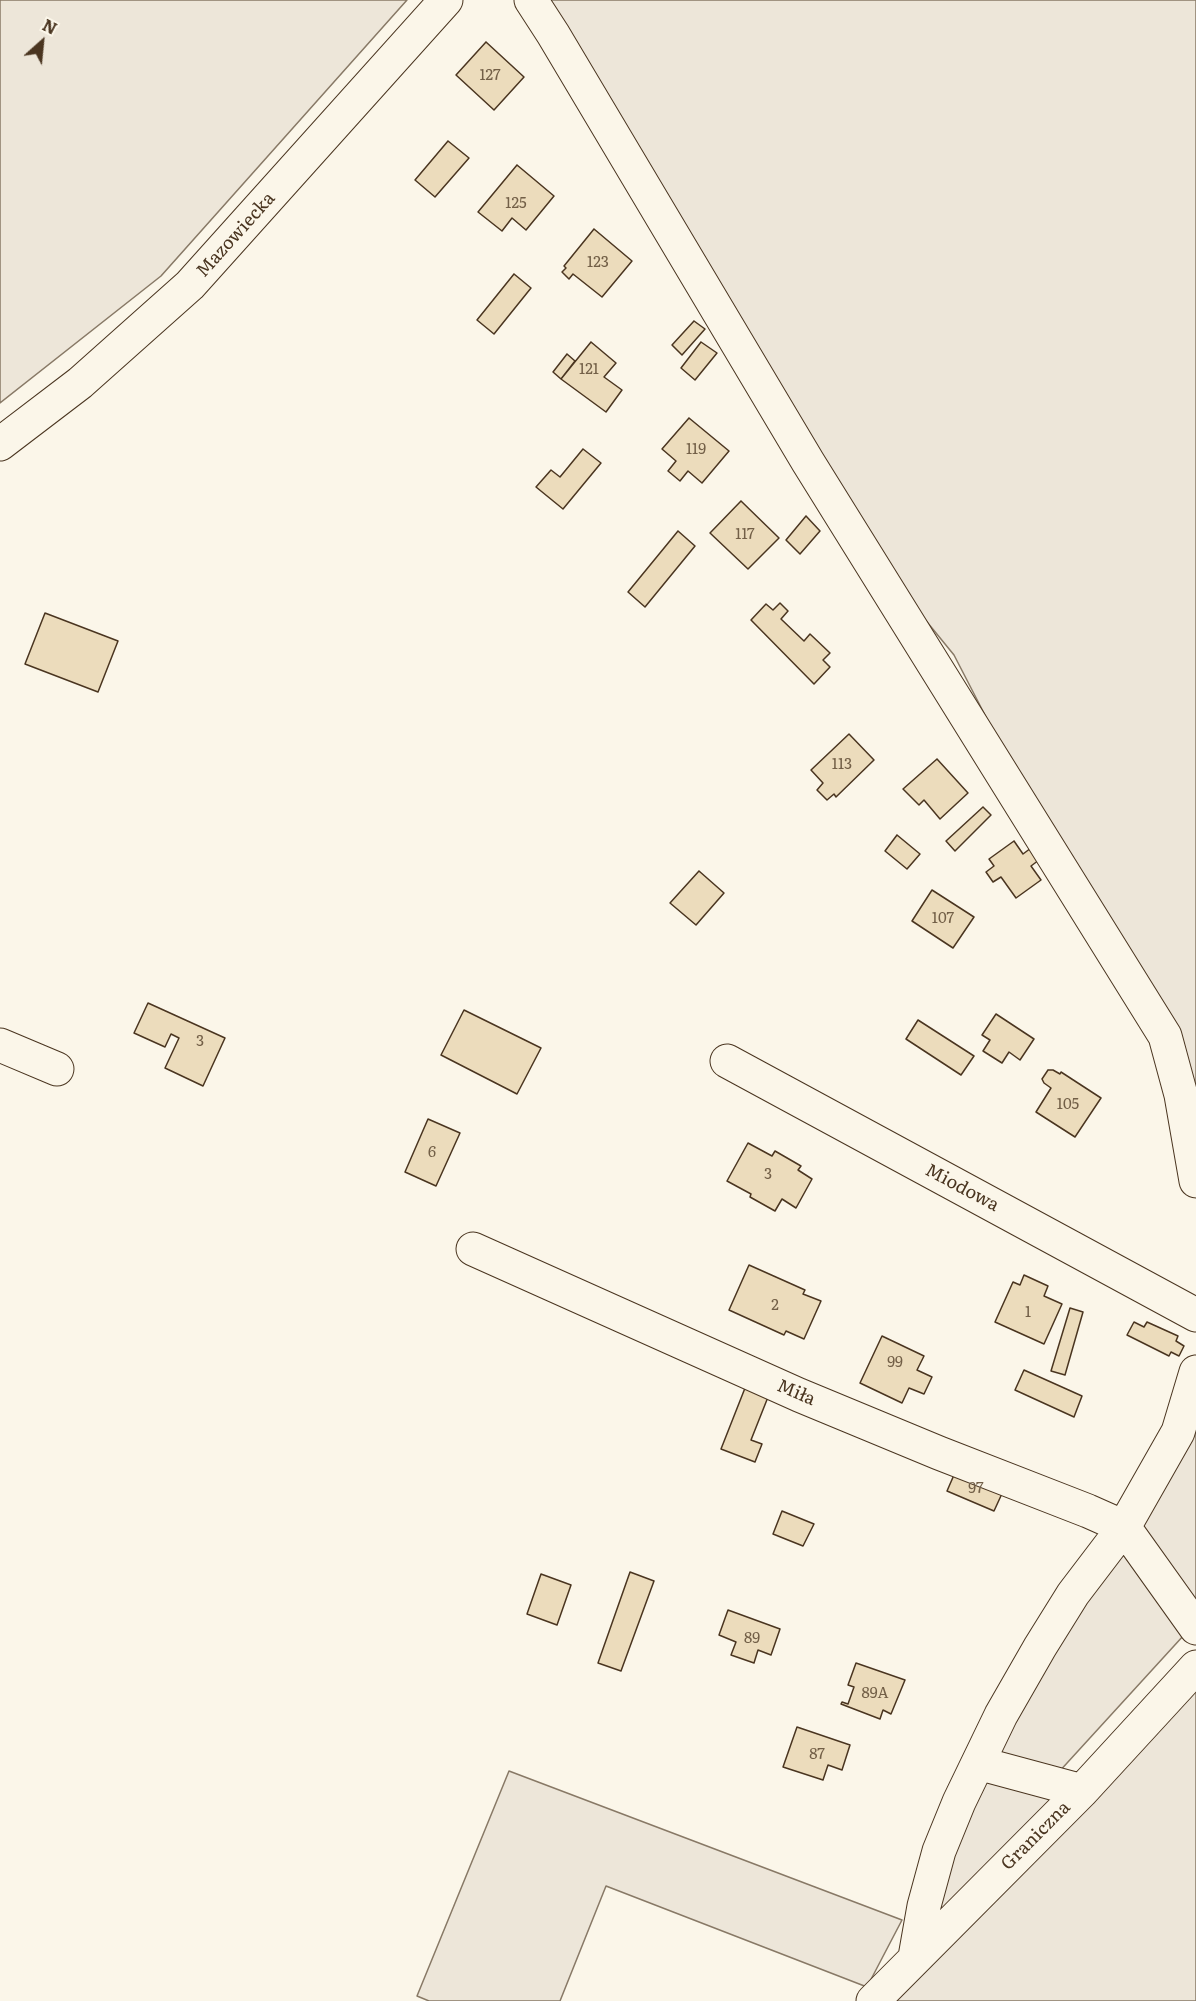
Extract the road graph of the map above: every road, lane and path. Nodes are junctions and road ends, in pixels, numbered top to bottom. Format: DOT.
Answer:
graph roads {
  1 [pos="446,0"];
  2 [pos="531,0"];
  3 [pos="0,444"];
  4 [pos="0,1045"];
  5 [pos="727,1061"];
  6 [pos="57,1069"];
  7 [pos="1196,1181"];
  8 [pos="473,1249"];
  9 [pos="1196,1316"];
  10 [pos="1196,1372"];
  11 [pos="1124,1527"];
  12 [pos="1196,1628"];
  13 [pos="1196,1667"];
  14 [pos="978,1763"];
  15 [pos="1082,1791"];
  16 [pos="915,1957"];
  17 [pos="873,2001"];
  1 -- 3 [label="street, Mazowiecka"];
  2 -- 7 [label="street"];
  4 -- 6 [label="street"];
  5 -- 9 [label="street, Miodowa"];
  8 -- 11 [label="street, Miła"];
  10 -- 11 [label="street"];
  11 -- 12 [label="street"];
  11 -- 14 [label="street"];
  13 -- 15 [label="street, Graniczna"];
  14 -- 15 [label="street"];
  14 -- 16 [label="street"];
  15 -- 16 [label="street, Graniczna"];
  16 -- 17 [label="street, Graniczna"];
}
